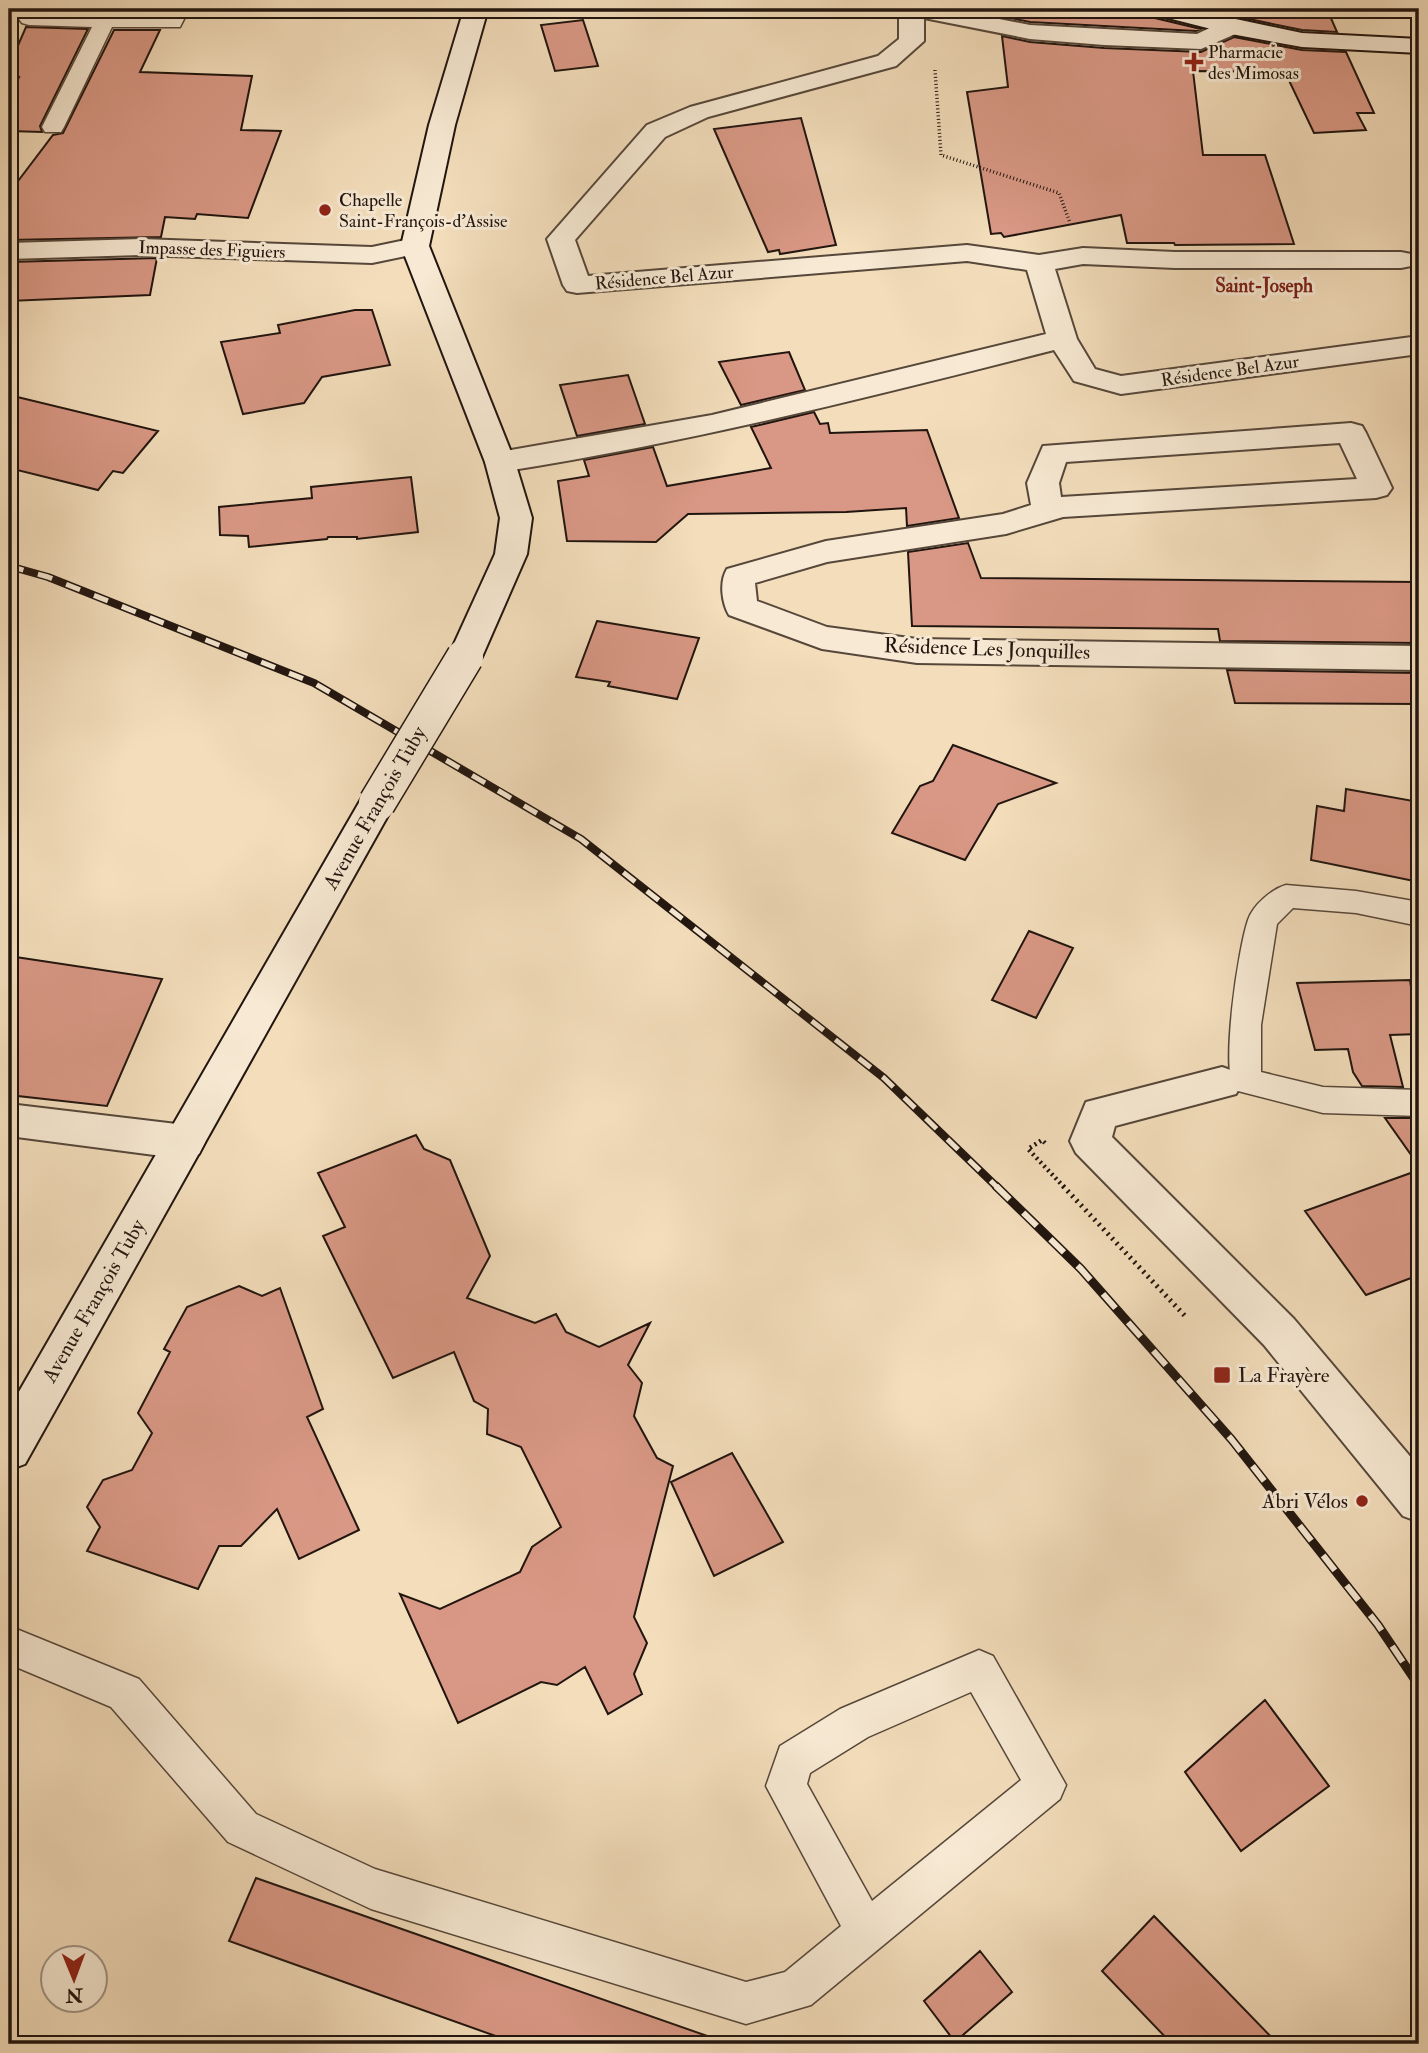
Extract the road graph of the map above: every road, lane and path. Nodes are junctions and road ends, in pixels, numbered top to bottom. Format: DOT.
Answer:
graph roads {
  1 [pos="179,9"];
  2 [pos="476,9"];
  3 [pos="912,9"];
  4 [pos="1161,9"];
  5 [pos="29,19"];
  6 [pos="105,21"];
  7 [pos="1231,27"];
  8 [pos="1419,46"];
  9 [pos="937,91"];
  10 [pos="53,127"];
  11 [pos="415,246"];
  12 [pos="9,251"];
  13 [pos="1083,256"];
  14 [pos="1401,260"];
  15 [pos="1039,263"];
  16 [pos="1062,339"];
  17 [pos="1419,345"];
  18 [pos="500,462"];
  19 [pos="1048,511"];
  20 [pos="1419,658"];
  21 [pos="1419,914"];
  22 [pos="1233,1082"];
  23 [pos="1419,1103"];
  24 [pos="9,1120"];
  25 [pos="185,1142"];
  26 [pos="9,1450"];
  27 [pos="1419,1501"];
  28 [pos="9,1646"];
  29 [pos="867,1932"];
  1 -- 6 [label="lane"];
  2 -- 11 [label="street"];
  3 -- 7 [label="street"];
  3 -- 15 [label="street, Résidence Bel Azur"];
  4 -- 7 [label="street"];
  5 -- 6 [label="lane"];
  6 -- 10 [label="lane"];
  7 -- 8 [label="street"];
  9 -- 13 [label="path"];
  11 -- 12 [label="street, Impasse des Figuiers"];
  11 -- 18 [label="street, Avenue François Tuby"];
  13 -- 14 [label="street, Résidence Bel Azur"];
  13 -- 15 [label="street, Résidence Bel Azur"];
  15 -- 16 [label="street, Résidence Bel Azur"];
  16 -- 17 [label="street, Résidence Bel Azur"];
  16 -- 18 [label="street"];
  18 -- 25 [label="street, Avenue François Tuby, bridge"];
  19 -- 19 [label="street, Résidence Les Jonquilles"];
  19 -- 20 [label="street, Résidence Les Jonquilles"];
  21 -- 22 [label="lane"];
  22 -- 23 [label="lane"];
  22 -- 27 [label="street"];
  24 -- 25 [label="street"];
  25 -- 26 [label="street, Avenue François Tuby"];
  28 -- 29 [label="lane"];
  29 -- 29 [label="lane"];
}
